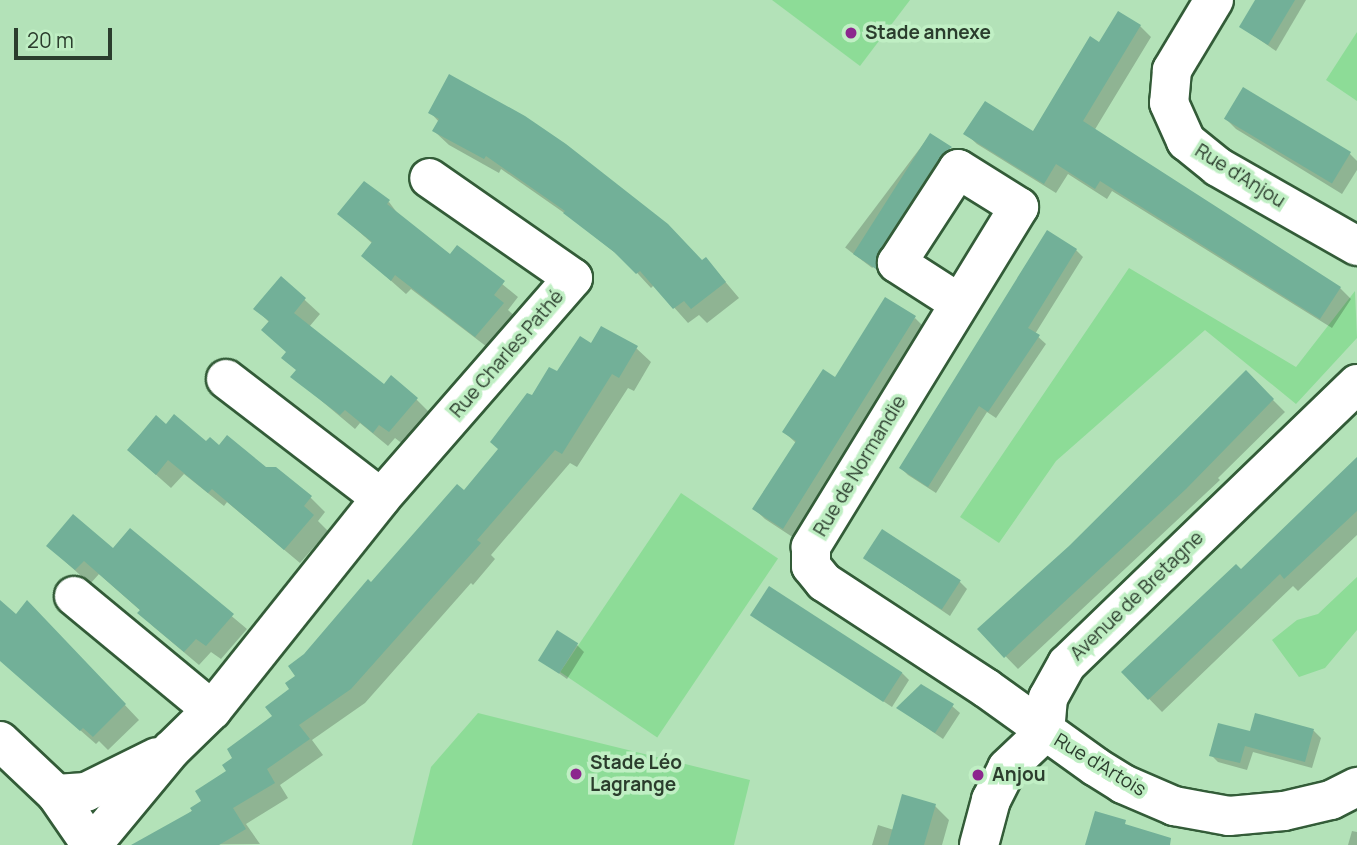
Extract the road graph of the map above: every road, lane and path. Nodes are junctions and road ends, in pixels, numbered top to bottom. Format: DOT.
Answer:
graph roads {
  1 [pos="1214,0"];
  2 [pos="429,178"];
  3 [pos="1357,246"];
  4 [pos="959,303"];
  5 [pos="226,379"];
  6 [pos="1357,384"];
  7 [pos="382,498"];
  8 [pos="74,596"];
  9 [pos="212,710"];
  10 [pos="1045,732"];
  11 [pos="0,741"];
  12 [pos="171,750"];
  13 [pos="1357,787"];
  14 [pos="56,794"];
  15 [pos="92,845"];
  16 [pos="979,845"];
  1 -- 3 [label="street, Rue d'Anjou"];
  2 -- 7 [label="street, Rue Charles Pathé"];
  4 -- 10 [label="street, Rue de Normandie"];
  5 -- 7 [label="street"];
  6 -- 10 [label="street, Avenue de Bretagne"];
  7 -- 9 [label="street, Rue Charles Pathé"];
  8 -- 9 [label="street"];
  9 -- 12 [label="street, Rue Charles Pathé"];
  10 -- 13 [label="street, Rue d'Artois"];
  10 -- 16 [label="street"];
  11 -- 14 [label="street"];
  12 -- 14 [label="street"];
  12 -- 15 [label="street"];
  14 -- 15 [label="street"];
}
